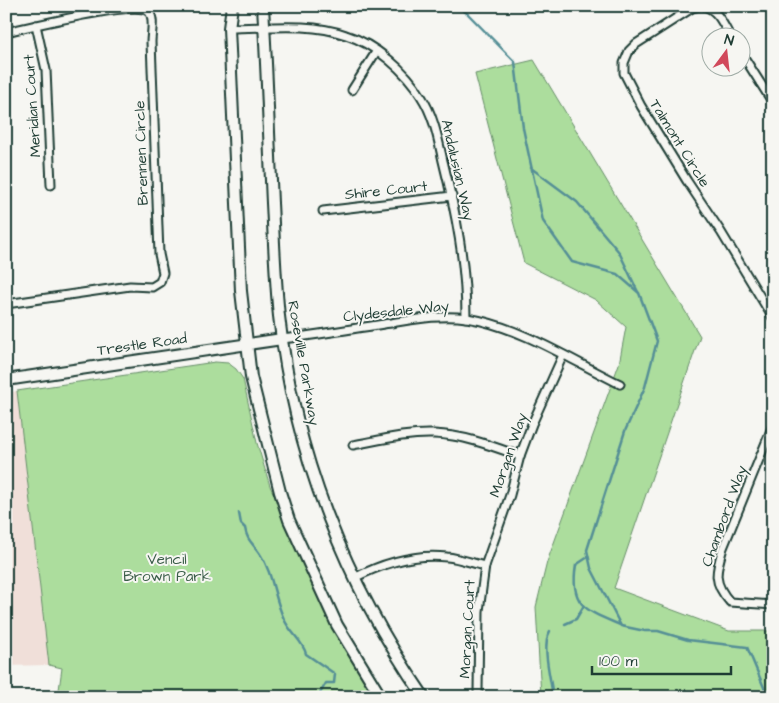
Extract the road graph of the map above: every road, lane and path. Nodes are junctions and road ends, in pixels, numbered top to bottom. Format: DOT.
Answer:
graph roads {
  1 [pos="232,6"];
  2 [pos="263,6"];
  3 [pos="702,6"];
  4 [pos="36,26"];
  5 [pos="229,28"];
  6 [pos="264,28"];
  7 [pos="725,28"];
  8 [pos="6,32"];
  9 [pos="376,52"];
  10 [pos="752,70"];
  11 [pos="352,90"];
  12 [pos="773,103"];
  13 [pos="51,186"];
  14 [pos="452,196"];
  15 [pos="323,211"];
  16 [pos="6,304"];
  17 [pos="466,318"];
  18 [pos="773,318"];
  19 [pos="282,339"];
  20 [pos="247,344"];
  21 [pos="563,355"];
  22 [pos="6,380"];
  23 [pos="620,384"];
  24 [pos="773,425"];
  25 [pos="353,445"];
  26 [pos="520,456"];
  27 [pos="485,566"];
  28 [pos="354,578"];
  29 [pos="773,605"];
  30 [pos="478,692"];
  31 [pos="380,697"];
  32 [pos="424,697"];
  1 -- 5 [label="main road"];
  2 -- 6 [label="main road, Roseville Parkway"];
  3 -- 7 [label="street, Talmont Circle"];
  3 -- 18 [label="street, Talmont Circle"];
  4 -- 8 [label="street, Brennen Circle"];
  4 -- 13 [label="street, Meridian Court"];
  4 -- 16 [label="street, Brennen Circle"];
  5 -- 6 [label="street, Andalusian Way"];
  5 -- 20 [label="main road"];
  6 -- 9 [label="street, Andalusian Way"];
  6 -- 19 [label="main road, Roseville Parkway"];
  9 -- 11 [label="street"];
  9 -- 14 [label="street, Andalusian Way"];
  10 -- 12 [label="street"];
  14 -- 15 [label="street, Shire Court"];
  14 -- 17 [label="street, Andalusian Way"];
  17 -- 19 [label="street, Clydesdale Way"];
  17 -- 21 [label="street, Clydesdale Way"];
  19 -- 20 [label="main road, Trestle Road"];
  19 -- 28 [label="main road, Roseville Parkway"];
  20 -- 22 [label="main road, Trestle Road"];
  20 -- 31 [label="main road"];
  21 -- 23 [label="street, Clydesdale Way"];
  21 -- 26 [label="street, Morgan Way"];
  24 -- 29 [label="street, Chambord Way"];
  25 -- 26 [label="street"];
  26 -- 27 [label="street, Morgan Way"];
  27 -- 28 [label="street"];
  27 -- 30 [label="street, Morgan Court"];
  28 -- 32 [label="main road, Roseville Parkway"];
}
